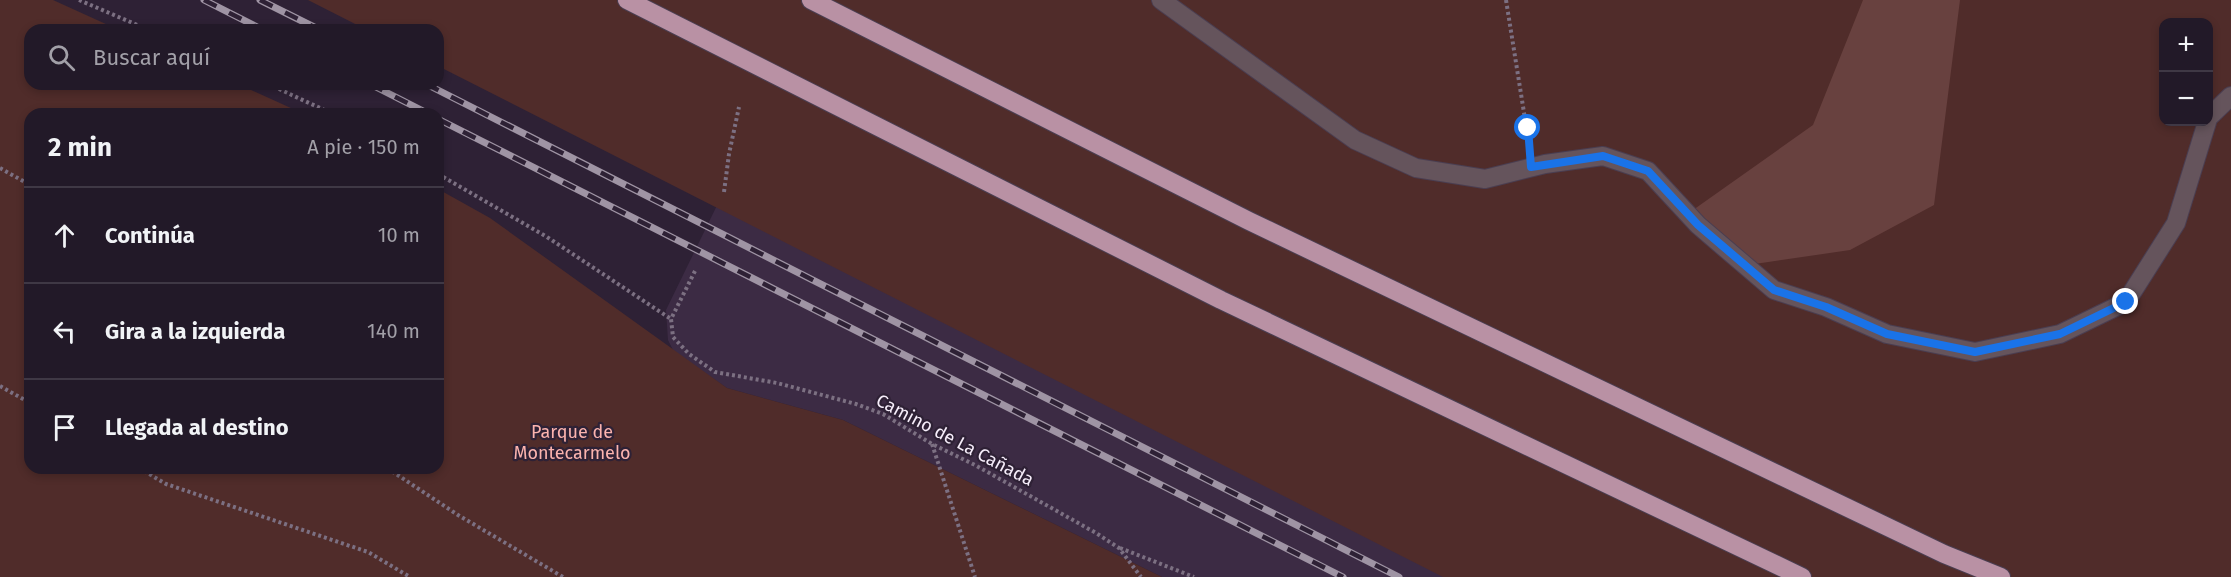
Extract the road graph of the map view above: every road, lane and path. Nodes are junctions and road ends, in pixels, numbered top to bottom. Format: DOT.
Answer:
graph roads {
  1 [pos="79,0"];
  2 [pos="627,0"];
  3 [pos="811,0"];
  4 [pos="1161,0"];
  5 [pos="1506,0"];
  6 [pos="135,24"];
  7 [pos="281,90"];
  8 [pos="2231,96"];
  9 [pos="740,107"];
  10 [pos="320,108"];
  11 [pos="2213,115"];
  12 [pos="2206,126"];
  13 [pos="1531,167"];
  14 [pos="0,168"];
  15 [pos="444,177"];
  16 [pos="24,182"];
  17 [pos="724,192"];
  18 [pos="695,271"];
  19 [pos="671,319"];
  20 [pos="0,386"];
  21 [pos="24,400"];
  22 [pos="932,444"];
  23 [pos="149,474"];
  24 [pos="396,474"];
  25 [pos="1119,548"];
  26 [pos="410,577"];
  27 [pos="563,577"];
  28 [pos="975,577"];
  29 [pos="1142,577"];
  30 [pos="1194,577"];
  31 [pos="1802,577"];
  32 [pos="2001,577"];
  1 -- 6 [label="path"];
  2 -- 31 [label="highway"];
  3 -- 32 [label="highway"];
  4 -- 13 [label="street"];
  5 -- 13 [label="path"];
  7 -- 10 [label="path"];
  8 -- 11 [label="street"];
  9 -- 17 [label="path"];
  12 -- 13 [label="street"];
  14 -- 16 [label="path"];
  15 -- 19 [label="path"];
  18 -- 19 [label="path"];
  19 -- 22 [label="path, Camino de La Cañada"];
  20 -- 21 [label="path"];
  22 -- 25 [label="path, Camino de La Cañada"];
  22 -- 28 [label="path"];
  23 -- 26 [label="path"];
  24 -- 27 [label="path"];
  25 -- 29 [label="path, Camino de La Cañada"];
  25 -- 30 [label="path"];
}
